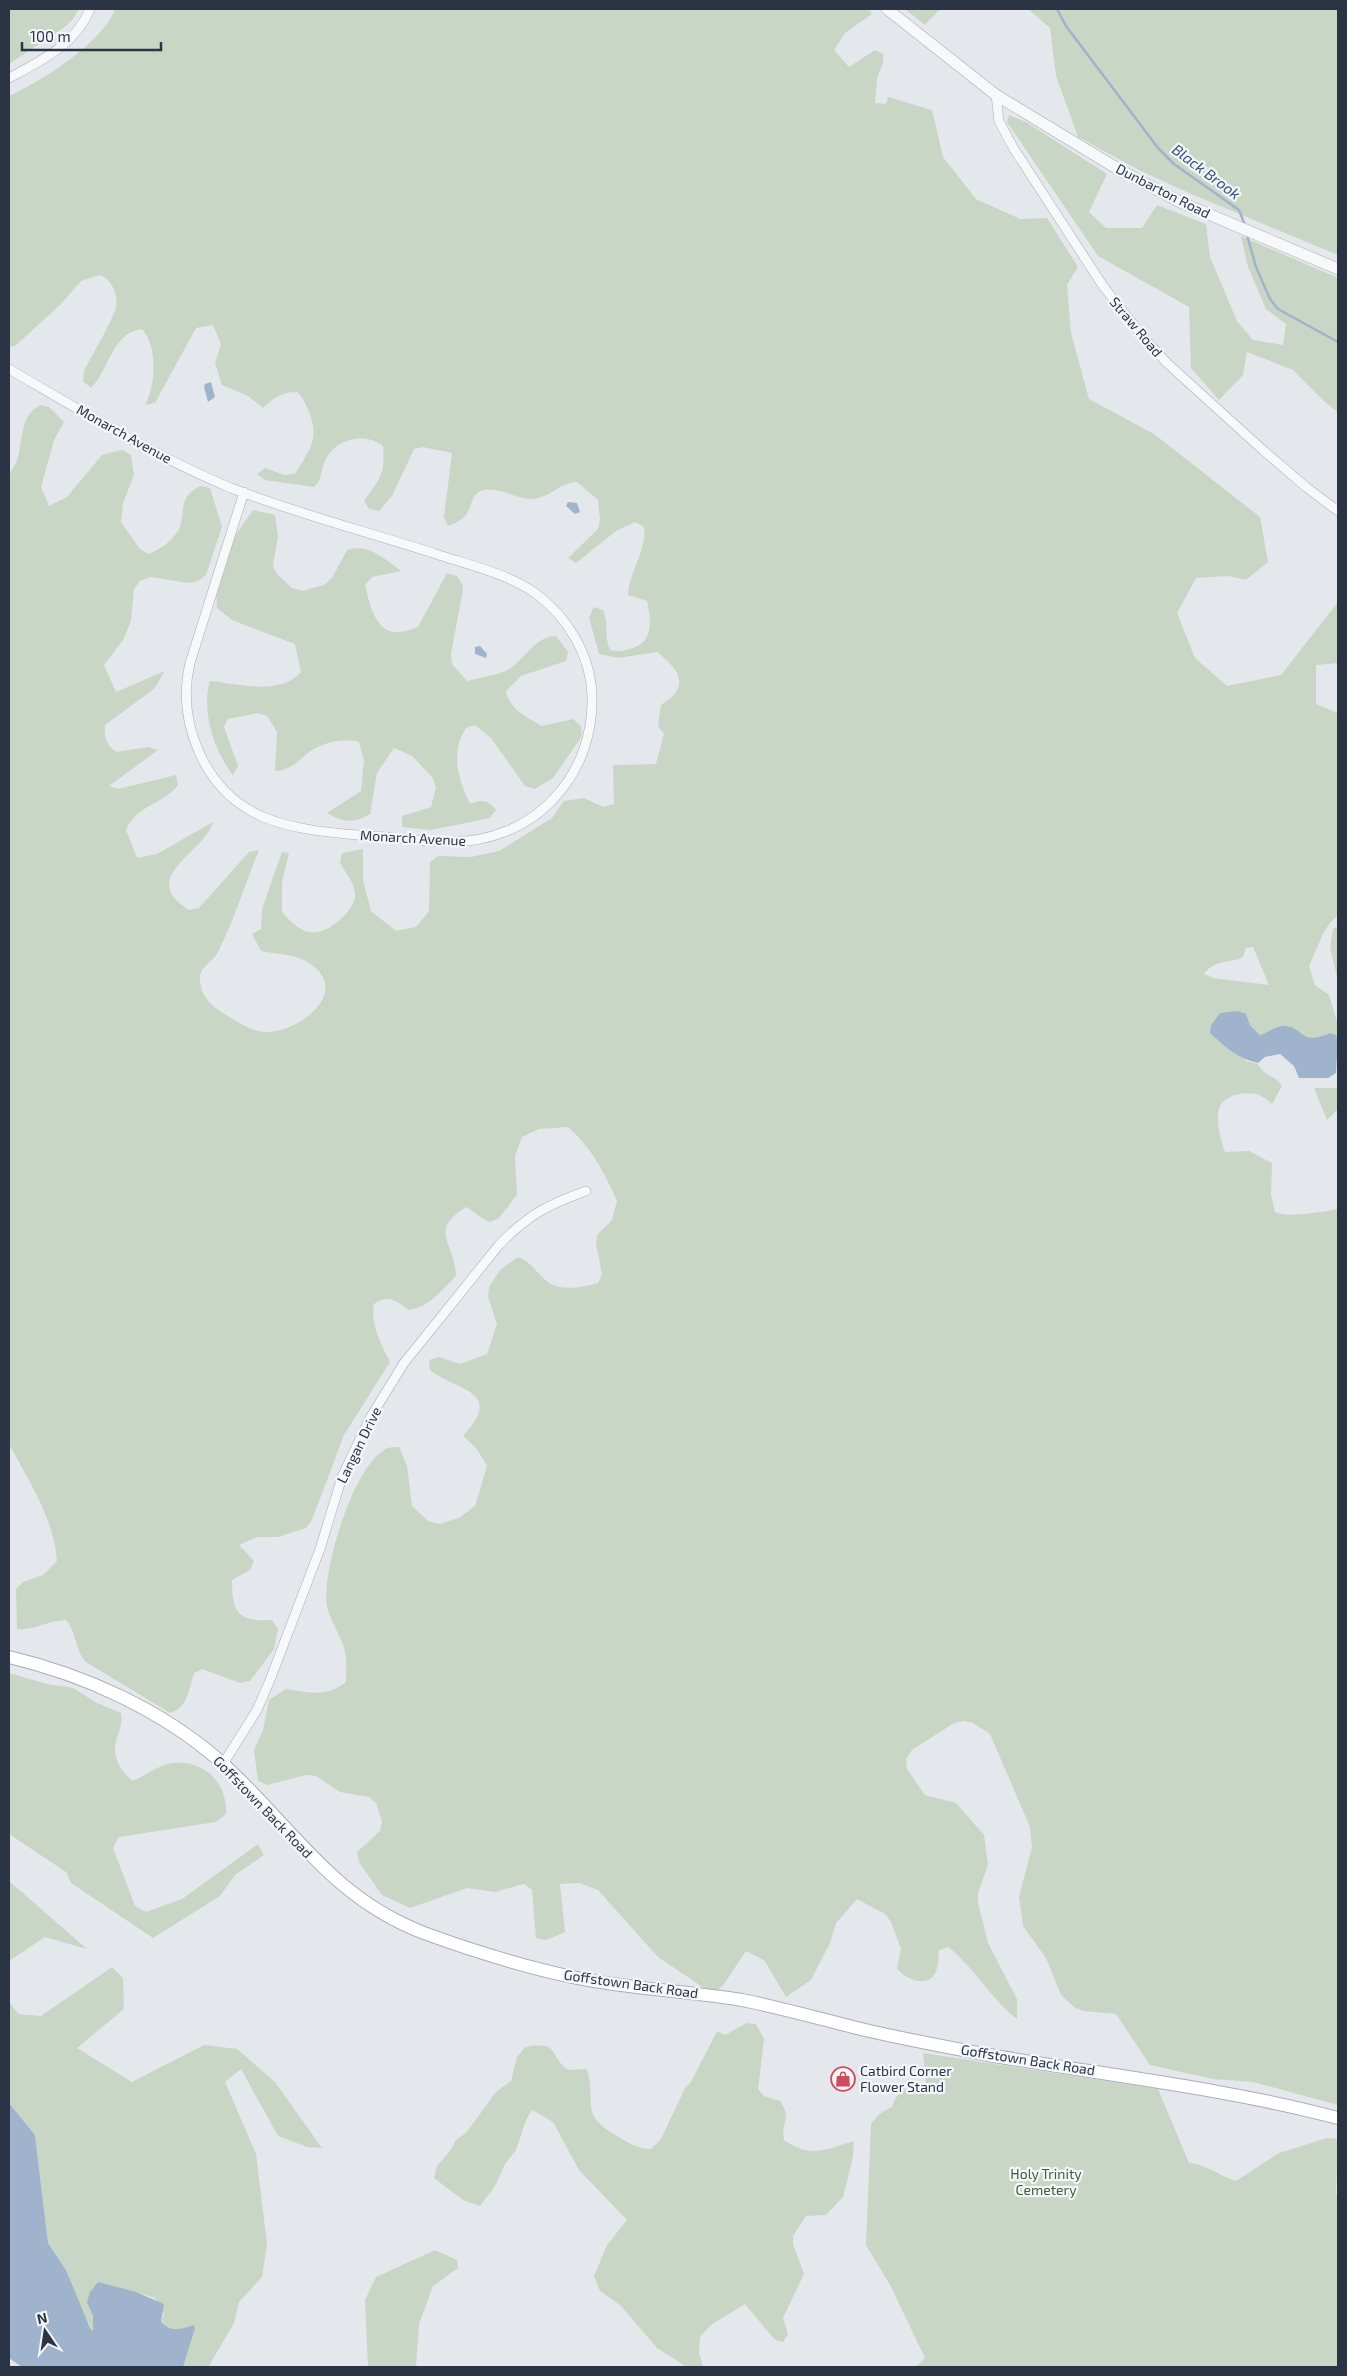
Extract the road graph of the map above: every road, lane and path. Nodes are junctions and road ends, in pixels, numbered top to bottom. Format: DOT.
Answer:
graph roads {
  1 [pos="90,9"];
  2 [pos="887,9"];
  3 [pos="9,78"];
  4 [pos="996,95"];
  5 [pos="1338,269"];
  6 [pos="9,369"];
  7 [pos="244,492"];
  8 [pos="1338,511"];
  9 [pos="586,1191"];
  10 [pos="9,1657"];
  11 [pos="223,1764"];
  12 [pos="1338,2118"];
  1 -- 3 [label="street"];
  2 -- 4 [label="street, Dunbarton Road"];
  4 -- 5 [label="street, Dunbarton Road"];
  4 -- 8 [label="street, Straw Road"];
  6 -- 7 [label="street, Monarch Avenue"];
  7 -- 7 [label="street, Monarch Avenue"];
  9 -- 11 [label="street, Langan Drive"];
  10 -- 11 [label="main road, Goffstown Back Road"];
  11 -- 12 [label="main road, Goffstown Back Road"];
}
